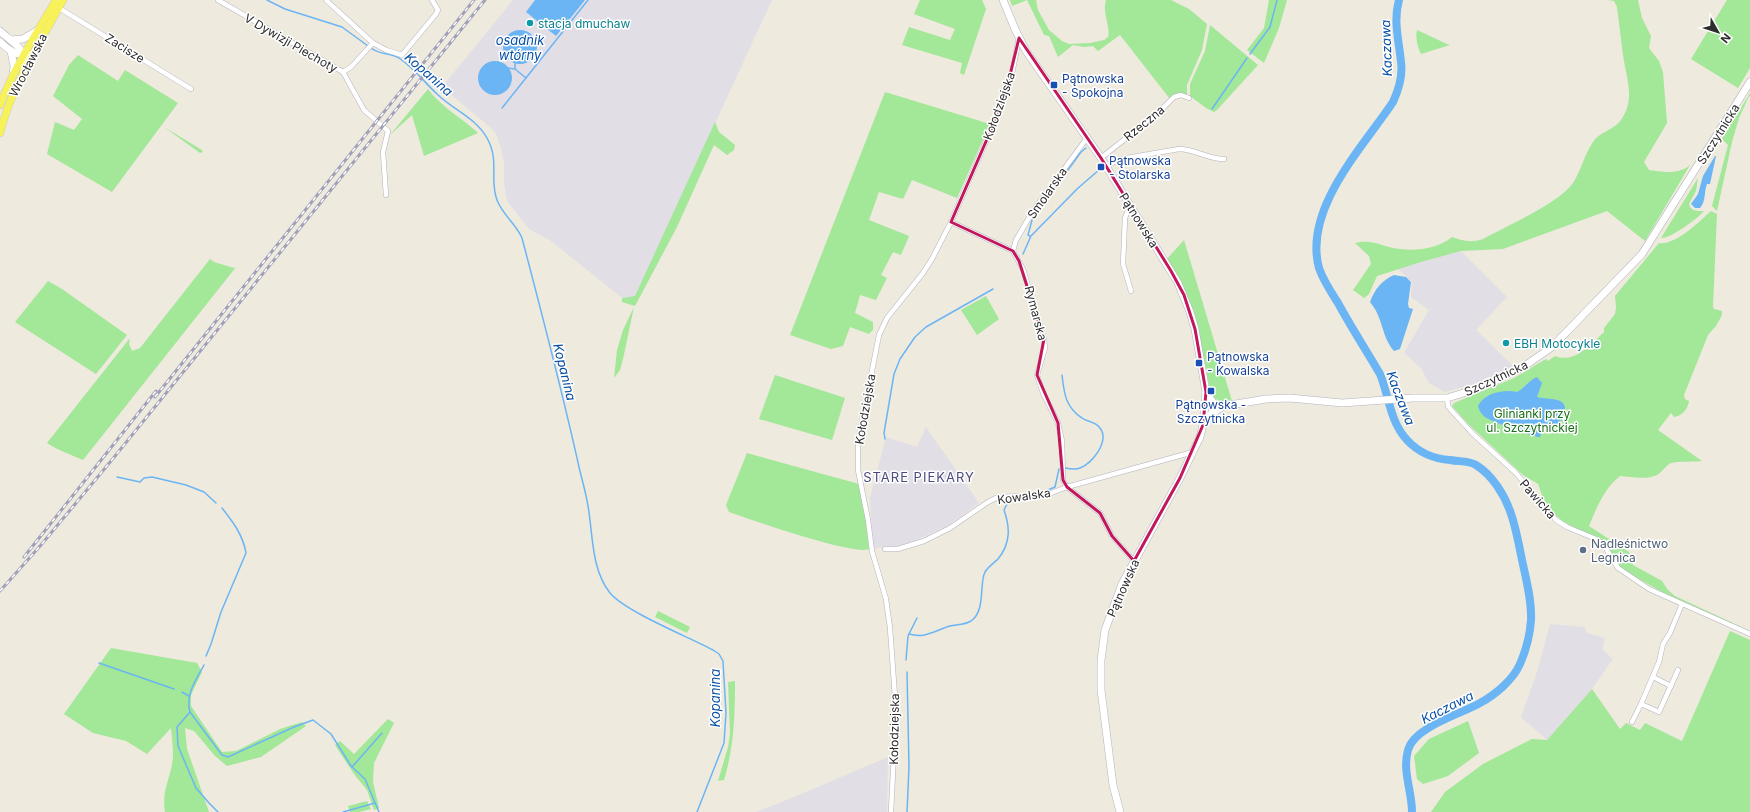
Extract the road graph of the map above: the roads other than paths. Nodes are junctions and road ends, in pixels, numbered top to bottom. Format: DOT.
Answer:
graph roads {
  1 [pos="56,0"];
  2 [pos="63,0"];
  3 [pos="218,0"];
  4 [pos="326,0"];
  5 [pos="432,0"];
  6 [pos="1003,0"];
  7 [pos="59,8"];
  8 [pos="39,30"];
  9 [pos="0,31"];
  10 [pos="1019,38"];
  11 [pos="11,40"];
  12 [pos="0,42"];
  13 [pos="373,44"];
  14 [pos="36,50"];
  15 [pos="11,51"];
  16 [pos="24,55"];
  17 [pos="343,72"];
  18 [pos="24,73"];
  19 [pos="13,76"];
  20 [pos="1750,82"];
  21 [pos="191,89"];
  22 [pos="1189,98"];
  23 [pos="0,105"];
  24 [pos="0,133"];
  25 [pos="1087,138"];
  26 [pos="1101,158"];
  27 [pos="1224,159"];
  28 [pos="1106,166"];
  29 [pos="386,195"];
  30 [pos="1130,205"];
  31 [pos="951,222"];
  32 [pos="1013,251"];
  33 [pos="1132,291"];
  34 [pos="1206,392"];
  35 [pos="1447,398"];
  36 [pos="1214,403"];
  37 [pos="1224,406"];
  38 [pos="1205,407"];
  39 [pos="1214,412"];
  40 [pos="1203,424"];
  41 [pos="1193,452"];
  42 [pos="1066,487"];
  43 [pos="885,549"];
  44 [pos="1134,561"];
  45 [pos="1682,604"];
  46 [pos="1750,634"];
  47 [pos="1678,670"];
  48 [pos="1653,677"];
  49 [pos="1671,686"];
  50 [pos="1641,704"];
  51 [pos="1632,722"];
  52 [pos="891,812"];
  53 [pos="1120,812"];
  1 -- 8 [label="main road, Wrocławska"];
  2 -- 7 [label="main road, Wrocławska"];
  3 -- 17 [label="street, V Dywizji Piechoty"];
  4 -- 13 [label="street"];
  5 -- 13 [label="street"];
  6 -- 10 [label="street, Pątnowska"];
  7 -- 14 [label="main road, Wrocławska"];
  7 -- 21 [label="street, Zacisze"];
  8 -- 11 [label="street"];
  8 -- 16 [label="main road, Wrocławska"];
  9 -- 11 [label="street"];
  10 -- 25 [label="street, Pątnowska"];
  10 -- 31 [label="street, Kołodziejska"];
  11 -- 16 [label="street"];
  12 -- 15 [label="street"];
  13 -- 17 [label="street, V Dywizji Piechoty"];
  14 -- 16 [label="street"];
  14 -- 18 [label="main road, Wrocławska"];
  15 -- 16 [label="street"];
  15 -- 19 [label="street"];
  16 -- 18 [label="street"];
  16 -- 19 [label="main road, Wrocławska"];
  17 -- 29 [label="street, V Dywizji Piechoty"];
  18 -- 24 [label="main road, Wrocławska"];
  19 -- 23 [label="main road, Wrocławska"];
  20 -- 35 [label="street, Szczytnicka"];
  22 -- 26 [label="street, Rzeczna"];
  25 -- 26 [label="street, Pątnowska"];
  25 -- 32 [label="street, Smolarska"];
  26 -- 28 [label="street, Pątnowska"];
  27 -- 28 [label="street"];
  28 -- 30 [label="street, Pątnowska"];
  30 -- 33 [label="street"];
  30 -- 34 [label="street, Pątnowska"];
  31 -- 32 [label="street"];
  31 -- 52 [label="street, Kołodziejska"];
  32 -- 42 [label="street, Rymarska"];
  34 -- 36 [label="street, Pątnowska"];
  34 -- 38 [label="street, Pątnowska"];
  35 -- 37 [label="street, Szczytnicka"];
  35 -- 45 [label="street, Pawicka"];
  36 -- 37 [label="street, Szczytnicka"];
  36 -- 38 [label="street"];
  36 -- 39 [label="street"];
  37 -- 39 [label="street, Szczytnicka"];
  38 -- 39 [label="street"];
  38 -- 40 [label="street, Pątnowska"];
  39 -- 40 [label="street, Pątnowska"];
  40 -- 41 [label="street, Pątnowska"];
  41 -- 42 [label="street, Kowalska"];
  41 -- 44 [label="street, Pątnowska"];
  42 -- 43 [label="street, Kowalska"];
  42 -- 44 [label="street"];
  44 -- 53 [label="street, Pątnowska"];
  45 -- 46 [label="street, Pawicka"];
  45 -- 48 [label="street"];
  47 -- 49 [label="street"];
  48 -- 49 [label="street"];
  48 -- 50 [label="street"];
  49 -- 50 [label="street"];
  50 -- 51 [label="street"];
}
